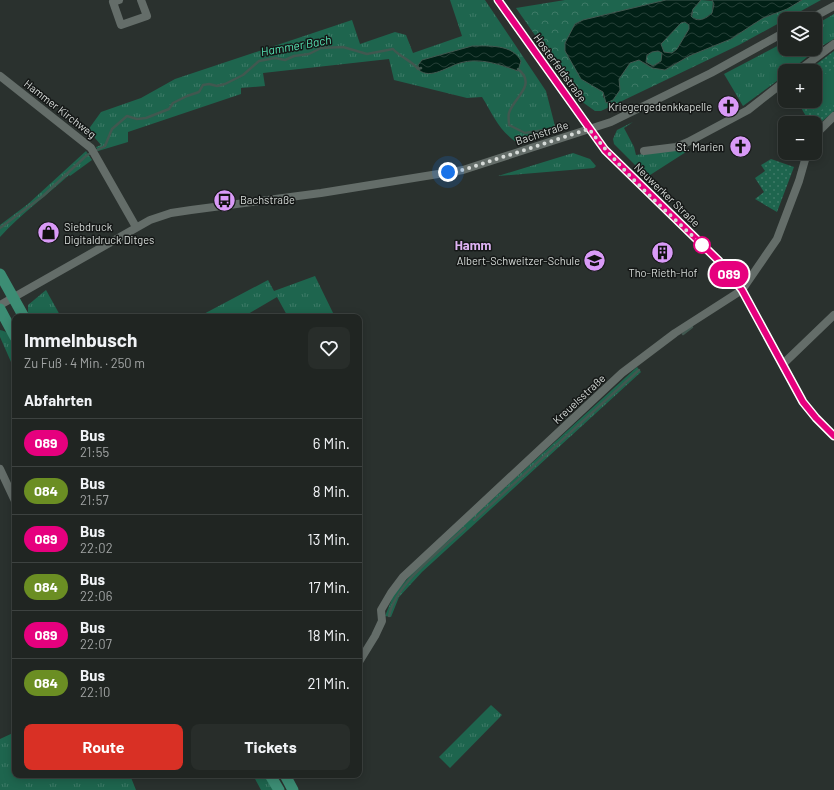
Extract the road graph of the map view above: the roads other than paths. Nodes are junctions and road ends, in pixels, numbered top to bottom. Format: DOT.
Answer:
graph roads {
  1 [pos="119,0"];
  2 [pos="141,0"];
  3 [pos="498,0"];
  4 [pos="834,6"];
  5 [pos="822,12"];
  6 [pos="778,36"];
  7 [pos="834,44"];
  8 [pos="807,64"];
  9 [pos="0,76"];
  10 [pos="778,86"];
  11 [pos="834,116"];
  12 [pos="822,128"];
  13 [pos="589,129"];
  14 [pos="644,151"];
  15 [pos="805,160"];
  16 [pos="136,227"];
  17 [pos="0,274"];
  18 [pos="742,290"];
  19 [pos="13,297"];
  20 [pos="0,305"];
  21 [pos="0,309"];
  22 [pos="22,314"];
  23 [pos="834,315"];
  24 [pos="12,331"];
  25 [pos="783,364"];
  26 [pos="834,436"];
  27 [pos="0,469"];
  28 [pos="12,495"];
  29 [pos="362,657"];
  30 [pos="272,778"];
  31 [pos="287,778"];
  32 [pos="278,790"];
  33 [pos="293,790"];
  1 -- 2 [label="street"];
  3 -- 13 [label="street, Hosterfeldstraße"];
  4 -- 5 [label="street"];
  6 -- 13 [label="street, Bachstraße"];
  7 -- 8 [label="street"];
  9 -- 16 [label="street, Hammer Kirchweg"];
  10 -- 14 [label="street"];
  11 -- 12 [label="street"];
  13 -- 16 [label="street, Bachstraße"];
  13 -- 18 [label="street, Neuwerker Straße"];
  15 -- 18 [label="street, Kreuelsstraße"];
  16 -- 19 [label="street, Bachstraße"];
  17 -- 19 [label="main road"];
  18 -- 25 [label="street, Neuwerker Straße"];
  18 -- 29 [label="street, Kreuelsstraße"];
  19 -- 20 [label="street, Bachstraße"];
  19 -- 22 [label="main road"];
  21 -- 24 [label="main road"];
  23 -- 25 [label="street"];
  25 -- 26 [label="street, Neuwerker Straße"];
  27 -- 28 [label="street"];
  30 -- 32 [label="main road"];
  31 -- 33 [label="main road"];
}
